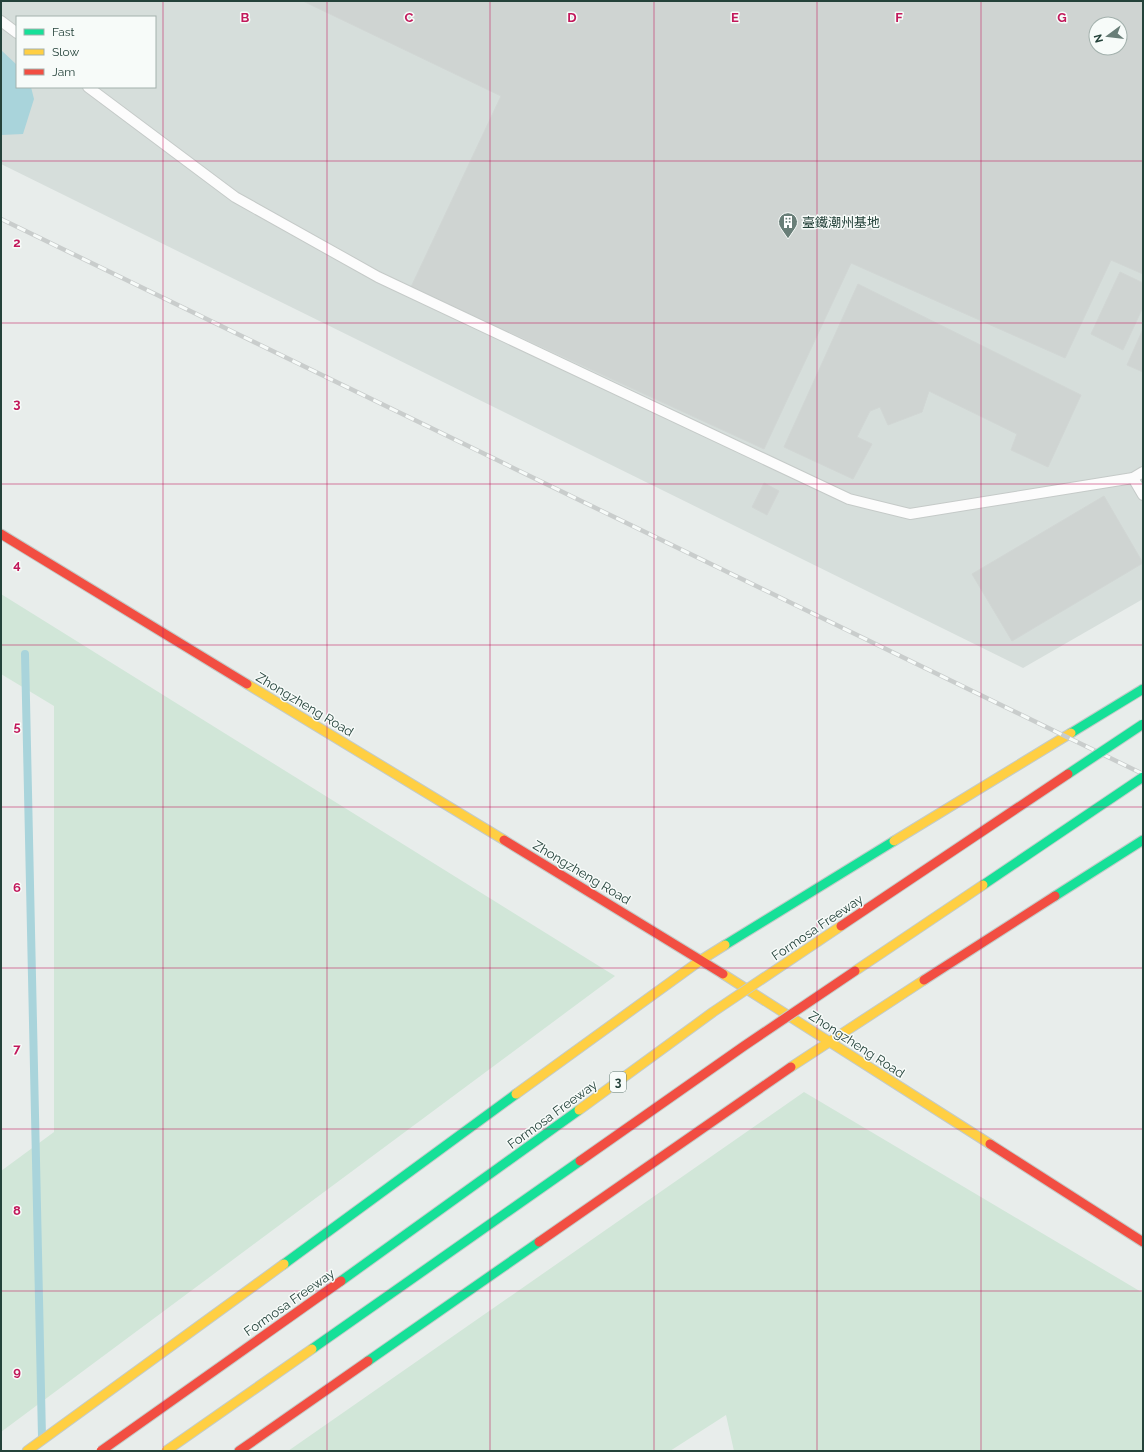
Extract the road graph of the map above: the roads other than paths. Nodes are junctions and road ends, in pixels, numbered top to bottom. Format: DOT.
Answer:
graph roads {
  1 [pos="1,21"];
  2 [pos="16,32"];
  3 [pos="89,88"];
  4 [pos="1143,472"];
  5 [pos="1133,478"];
  6 [pos="1143,495"];
  7 [pos="1,534"];
  8 [pos="1143,689"];
  9 [pos="1143,724"];
  10 [pos="1143,777"];
  11 [pos="1143,840"];
  12 [pos="700,960"];
  13 [pos="829,1041"];
  14 [pos="1143,1242"];
  15 [pos="27,1451"];
  16 [pos="101,1451"];
  17 [pos="166,1451"];
  18 [pos="239,1451"];
  1 -- 2 [label="lane"];
  3 -- 5 [label="lane"];
  4 -- 5 [label="lane"];
  5 -- 6 [label="lane"];
  7 -- 12 [label="main road, Zhongzheng Road"];
  8 -- 12 [label="main road"];
  9 -- 16 [label="main road, Formosa Freeway / 3, bridge"];
  10 -- 17 [label="main road, bridge"];
  11 -- 13 [label="main road"];
  12 -- 13 [label="main road, Zhongzheng Road"];
  12 -- 15 [label="main road"];
  13 -- 14 [label="main road, Zhongzheng Road"];
  13 -- 18 [label="main road"];
}
